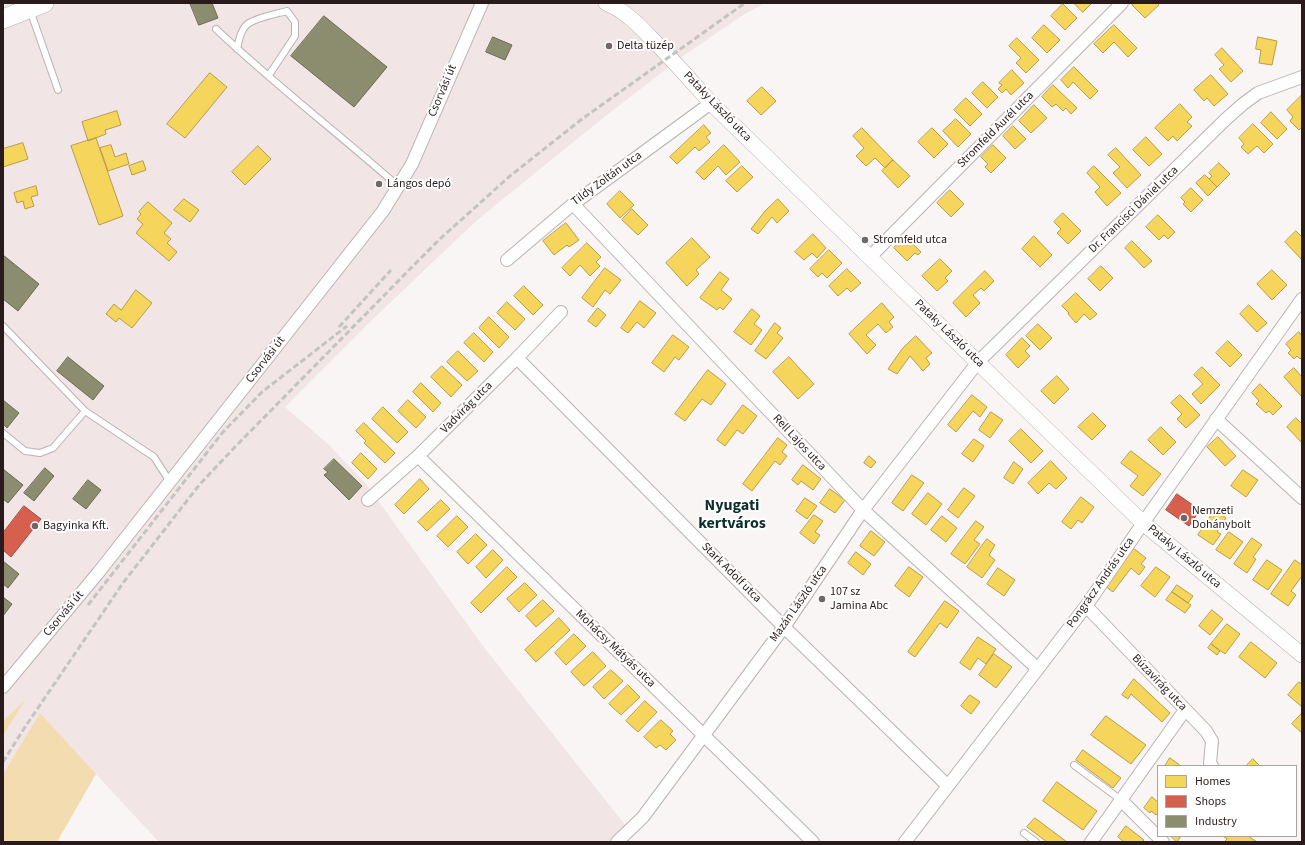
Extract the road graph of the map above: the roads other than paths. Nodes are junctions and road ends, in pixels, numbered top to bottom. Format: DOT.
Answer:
graph roads {
  1 [pos="482,3"];
  2 [pos="606,3"];
  3 [pos="1122,3"];
  4 [pos="37,6"];
  5 [pos="3,19"];
  6 [pos="216,29"];
  7 [pos="237,49"];
  8 [pos="269,75"];
  9 [pos="1302,77"];
  10 [pos="58,90"];
  11 [pos="711,103"];
  12 [pos="399,187"];
  13 [pos="574,204"];
  14 [pos="870,257"];
  15 [pos="507,260"];
  16 [pos="1302,299"];
  17 [pos="561,312"];
  18 [pos="3,326"];
  19 [pos="517,358"];
  20 [pos="978,362"];
  21 [pos="85,411"];
  22 [pos="1216,419"];
  23 [pos="3,433"];
  24 [pos="418,456"];
  25 [pos="170,482"];
  26 [pos="1302,498"];
  27 [pos="368,500"];
  28 [pos="863,510"];
  29 [pos="1143,523"];
  30 [pos="1086,606"];
  31 [pos="784,627"];
  32 [pos="1302,655"];
  33 [pos="1038,669"];
  34 [pos="3,688"];
  35 [pos="1184,710"];
  36 [pos="704,736"];
  37 [pos="1074,765"];
  38 [pos="1211,765"];
  39 [pos="948,786"];
  40 [pos="1121,800"];
  41 [pos="1024,833"];
  42 [pos="1157,836"];
  43 [pos="617,842"];
  44 [pos="813,842"];
  45 [pos="905,842"];
  46 [pos="1036,842"];
  47 [pos="1091,842"];
  1 -- 12 [label="street, Csorvási út"];
  2 -- 11 [label="street, Pataky László utca"];
  3 -- 14 [label="street, Stromfeld Aurél utca"];
  4 -- 5 [label="main road"];
  4 -- 10 [label="lane"];
  6 -- 7 [label="lane"];
  7 -- 8 [label="lane"];
  7 -- 8 [label="lane"];
  8 -- 12 [label="lane"];
  9 -- 20 [label="street, Dr. Francisci Dániel utca"];
  11 -- 13 [label="street, Tildy Zoltán utca"];
  11 -- 14 [label="street, Pataky László utca"];
  12 -- 25 [label="street, Csorvási út"];
  13 -- 15 [label="street, Tildy Zoltán utca"];
  13 -- 28 [label="street, Rell Lajos utca"];
  14 -- 20 [label="street, Pataky László utca"];
  16 -- 22 [label="street, Pongrácz András utca"];
  17 -- 19 [label="street, Vadvirág utca"];
  18 -- 21 [label="lane"];
  19 -- 24 [label="street, Vadvirág utca"];
  19 -- 31 [label="street, Stark Adolf utca"];
  20 -- 28 [label="street, Mazán László utca"];
  20 -- 29 [label="street, Pataky László utca"];
  21 -- 23 [label="lane"];
  21 -- 25 [label="lane"];
  22 -- 26 [label="street"];
  22 -- 29 [label="street, Pongrácz András utca"];
  24 -- 27 [label="street, Vadvirág utca"];
  24 -- 36 [label="street, Mohácsy Mátyás utca"];
  25 -- 34 [label="street, Csorvási út"];
  28 -- 31 [label="street, Mazán László utca"];
  28 -- 33 [label="street, Rell Lajos utca"];
  29 -- 30 [label="street, Pongrácz András utca"];
  29 -- 32 [label="street, Pataky László utca"];
  30 -- 33 [label="street, Pongrácz András utca"];
  30 -- 35 [label="street, Búzavirág utca"];
  31 -- 36 [label="street, Mazán László utca"];
  31 -- 39 [label="street, Stark Adolf utca"];
  33 -- 39 [label="street, Pongrácz András utca"];
  35 -- 38 [label="street, Búzavirág utca"];
  35 -- 40 [label="street"];
  36 -- 43 [label="street, Mazán László utca"];
  36 -- 44 [label="street, Mohácsy Mátyás utca"];
  37 -- 40 [label="lane"];
  39 -- 45 [label="street, Pongrácz András utca"];
  40 -- 42 [label="street"];
  40 -- 47 [label="street"];
  41 -- 46 [label="lane"];
}
